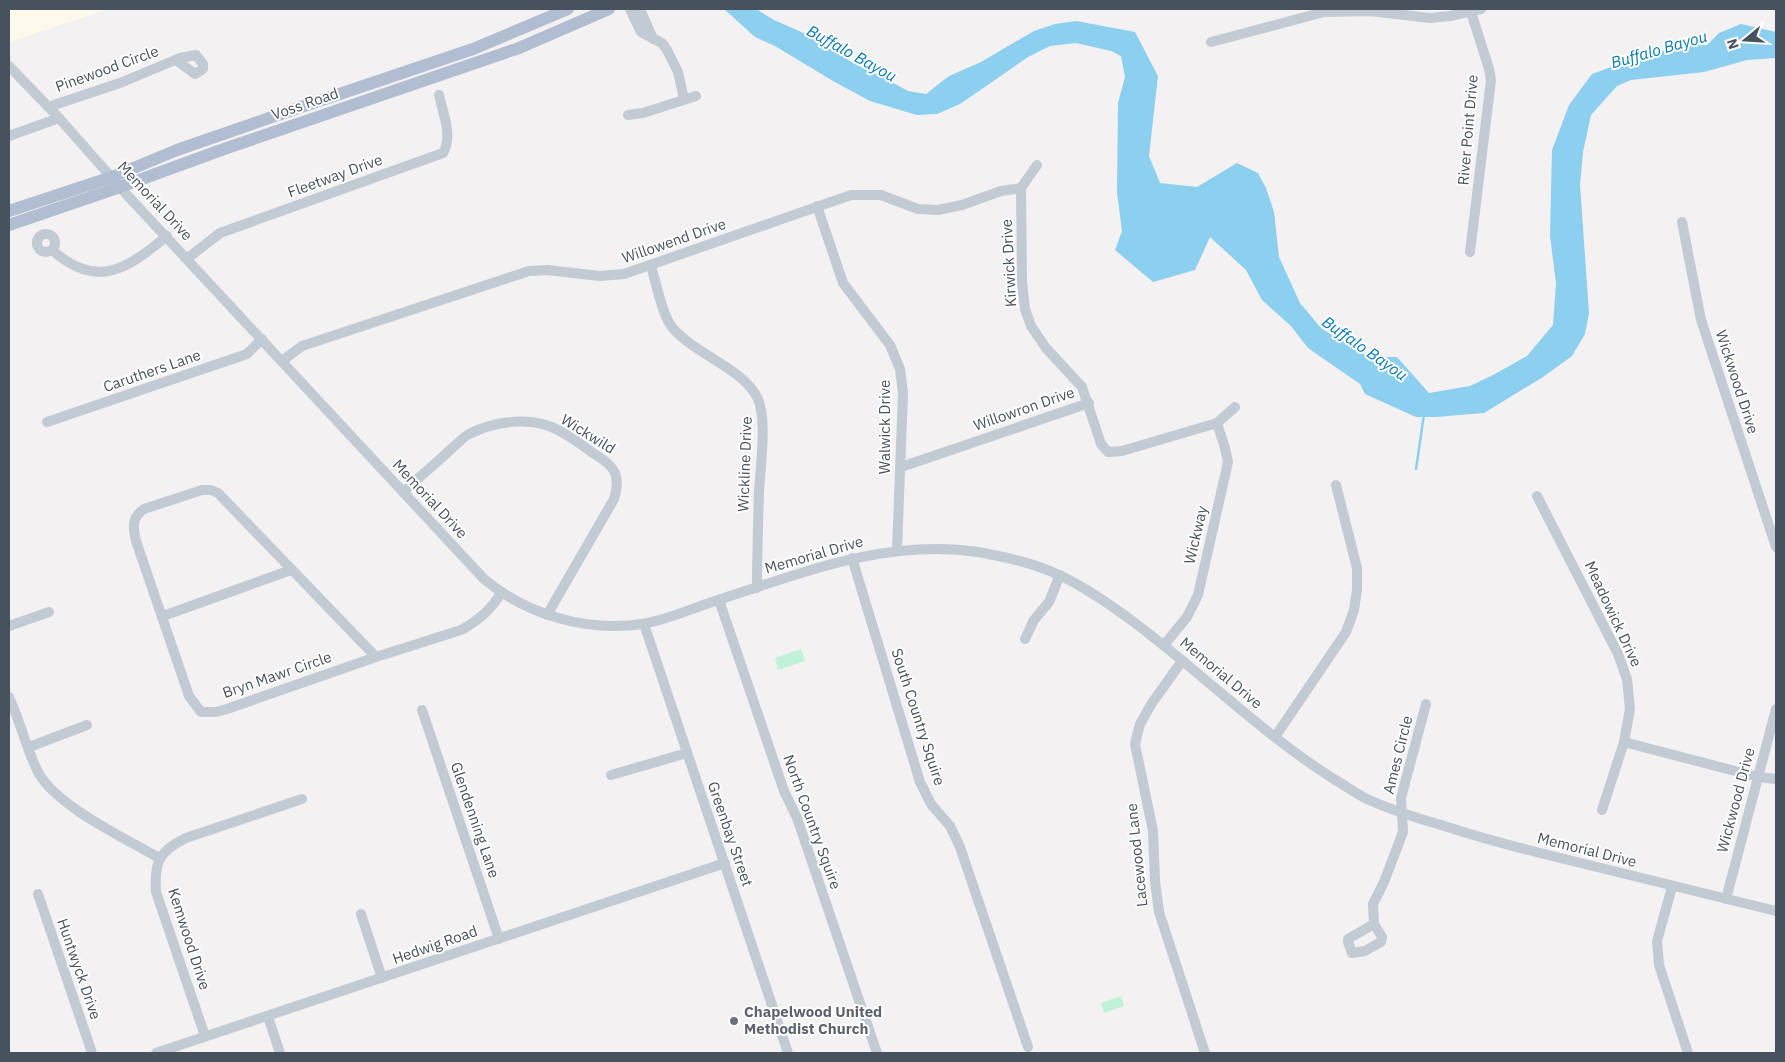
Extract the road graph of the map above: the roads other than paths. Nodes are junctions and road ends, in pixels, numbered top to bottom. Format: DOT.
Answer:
graph roads {
  1 [pos="568,9"];
  2 [pos="609,9"];
  3 [pos="630,9"];
  4 [pos="640,9"];
  5 [pos="1323,10"];
  6 [pos="1476,10"];
  7 [pos="552,16"];
  8 [pos="557,31"];
  9 [pos="653,39"];
  10 [pos="1211,42"];
  11 [pos="176,60"];
  12 [pos="9,66"];
  13 [pos="384,78"];
  14 [pos="388,93"];
  15 [pos="439,95"];
  16 [pos="696,96"];
  17 [pos="684,99"];
  18 [pos="48,107"];
  19 [pos="298,108"];
  20 [pos="628,115"];
  21 [pos="59,118"];
  22 [pos="302,122"];
  23 [pos="9,136"];
  24 [pos="1037,165"];
  25 [pos="116,182"];
  26 [pos="1021,188"];
  27 [pos="817,206"];
  28 [pos="9,211"];
  29 [pos="1682,222"];
  30 [pos="9,225"];
  31 [pos="167,236"];
  32 [pos="52,250"];
  33 [pos="1470,252"];
  34 [pos="188,258"];
  35 [pos="651,266"];
  36 [pos="262,339"];
  37 [pos="282,361"];
  38 [pos="1089,403"];
  39 [pos="1235,407"];
  40 [pos="47,422"];
  41 [pos="1217,423"];
  42 [pos="901,467"];
  43 [pos="1336,485"];
  44 [pos="403,492"];
  45 [pos="1538,496"];
  46 [pos="1776,547"];
  47 [pos="897,550"];
  48 [pos="852,558"];
  49 [pos="291,570"];
  50 [pos="1060,575"];
  51 [pos="757,588"];
  52 [pos="501,594"];
  53 [pos="719,600"];
  54 [pos="49,612"];
  55 [pos="547,615"];
  56 [pos="163,616"];
  57 [pos="644,624"];
  58 [pos="9,626"];
  59 [pos="1025,640"];
  60 [pos="1164,644"];
  61 [pos="376,657"];
  62 [pos="1182,661"];
  63 [pos="9,697"];
  64 [pos="1426,704"];
  65 [pos="1776,709"];
  66 [pos="422,710"];
  67 [pos="87,725"];
  68 [pos="1275,738"];
  69 [pos="1624,742"];
  70 [pos="29,747"];
  71 [pos="687,753"];
  72 [pos="611,775"];
  73 [pos="1758,777"];
  74 [pos="1776,779"];
  75 [pos="302,799"];
  76 [pos="1602,810"];
  77 [pos="1402,814"];
  78 [pos="159,858"];
  79 [pos="724,863"];
  80 [pos="1672,887"];
  81 [pos="38,894"];
  82 [pos="1726,899"];
  83 [pos="1776,912"];
  84 [pos="361,914"];
  85 [pos="1374,924"];
  86 [pos="499,939"];
  87 [pos="382,978"];
  88 [pos="268,1017"];
  89 [pos="205,1036"];
  90 [pos="1028,1047"];
  91 [pos="92,1053"];
  92 [pos="156,1053"];
  93 [pos="280,1053"];
  94 [pos="788,1053"];
  95 [pos="877,1053"];
  96 [pos="1205,1053"];
  97 [pos="1688,1053"];
  1 -- 7 [label="main road, Voss Road"];
  2 -- 8 [label="main road, Voss Road"];
  3 -- 9 [label="street"];
  4 -- 9 [label="street"];
  5 -- 6 [label="street"];
  5 -- 10 [label="street"];
  6 -- 33 [label="street, River Point Drive"];
  7 -- 8 [label="main road"];
  7 -- 13 [label="main road, Voss Road"];
  8 -- 14 [label="main road, Voss Road"];
  9 -- 17 [label="street"];
  11 -- 18 [label="street, Pinewood Circle"];
  12 -- 18 [label="street, Memorial Drive"];
  13 -- 14 [label="main road"];
  13 -- 19 [label="main road, Voss Road"];
  14 -- 22 [label="main road, Voss Road"];
  15 -- 34 [label="street, Fleetway Drive"];
  16 -- 17 [label="street"];
  17 -- 20 [label="street"];
  18 -- 21 [label="street, Memorial Drive"];
  19 -- 22 [label="main road"];
  19 -- 25 [label="main road, Voss Road"];
  21 -- 23 [label="street"];
  21 -- 25 [label="street, Memorial Drive"];
  22 -- 25 [label="main road, Voss Road"];
  24 -- 26 [label="street"];
  25 -- 28 [label="main road, Voss Road"];
  25 -- 30 [label="main road, Voss Road"];
  25 -- 31 [label="street, Memorial Drive"];
  26 -- 27 [label="street, Willowend Drive"];
  26 -- 38 [label="street, Kirwick Drive"];
  27 -- 35 [label="street, Willowend Drive"];
  27 -- 42 [label="street, Walwick Drive"];
  29 -- 46 [label="street, Wickwood Drive"];
  31 -- 32 [label="street"];
  31 -- 34 [label="street, Memorial Drive"];
  34 -- 36 [label="street, Memorial Drive"];
  35 -- 37 [label="street, Willowend Drive"];
  35 -- 51 [label="street, Wickline Drive"];
  36 -- 37 [label="street, Memorial Drive"];
  36 -- 40 [label="street, Caruthers Lane"];
  37 -- 44 [label="street, Memorial Drive"];
  38 -- 41 [label="street, Willowron Drive"];
  38 -- 42 [label="street, Willowron Drive"];
  39 -- 41 [label="street, Willowron Drive"];
  41 -- 60 [label="street, Wickway"];
  42 -- 47 [label="street, Walwick Drive"];
  43 -- 68 [label="street"];
  44 -- 52 [label="street, Memorial Drive"];
  44 -- 55 [label="street, Wickwild"];
  45 -- 69 [label="street, Meadowick Drive"];
  47 -- 48 [label="street, Memorial Drive"];
  47 -- 50 [label="street, Memorial Drive"];
  48 -- 51 [label="street, Memorial Drive"];
  48 -- 90 [label="street, South Country Squire"];
  49 -- 56 [label="street"];
  49 -- 56 [label="street, Bryn Mawr Circle"];
  49 -- 61 [label="street, Bryn Mawr Circle"];
  50 -- 59 [label="street"];
  50 -- 60 [label="street, Memorial Drive"];
  51 -- 53 [label="street, Memorial Drive"];
  52 -- 55 [label="street, Memorial Drive"];
  52 -- 61 [label="street, Bryn Mawr Circle"];
  53 -- 57 [label="street, Memorial Drive"];
  53 -- 95 [label="street, North Country Squire"];
  54 -- 58 [label="street"];
  55 -- 57 [label="street, Memorial Drive"];
  56 -- 61 [label="street, Bryn Mawr Circle"];
  57 -- 71 [label="street, Greenbay Street"];
  60 -- 62 [label="street, Memorial Drive"];
  62 -- 68 [label="street, Memorial Drive"];
  62 -- 96 [label="street, Lacewood Lane"];
  63 -- 70 [label="street"];
  64 -- 77 [label="street, Ames Circle"];
  65 -- 73 [label="street, Wickwood Drive"];
  66 -- 86 [label="street, Glendenning Lane"];
  67 -- 70 [label="street"];
  68 -- 77 [label="street, Memorial Drive"];
  69 -- 73 [label="street"];
  69 -- 76 [label="street, Meadowick Drive"];
  70 -- 78 [label="street"];
  71 -- 72 [label="street"];
  71 -- 79 [label="street, Greenbay Street"];
  73 -- 74 [label="street"];
  73 -- 82 [label="street, Wickwood Drive"];
  75 -- 78 [label="street"];
  77 -- 80 [label="street, Memorial Drive"];
  77 -- 85 [label="street, Ames Circle"];
  78 -- 89 [label="street, Kemwood Drive"];
  79 -- 86 [label="street, Hedwig Road"];
  79 -- 94 [label="street, Greenbay Street"];
  80 -- 82 [label="street, Memorial Drive"];
  80 -- 97 [label="street"];
  81 -- 91 [label="street, Huntwyck Drive"];
  82 -- 83 [label="street, Memorial Drive"];
  84 -- 87 [label="street"];
  86 -- 87 [label="street, Hedwig Road"];
  87 -- 88 [label="street, Hedwig Road"];
  88 -- 89 [label="street, Hedwig Road"];
  88 -- 93 [label="street"];
  89 -- 92 [label="street, Hedwig Road"];
}
